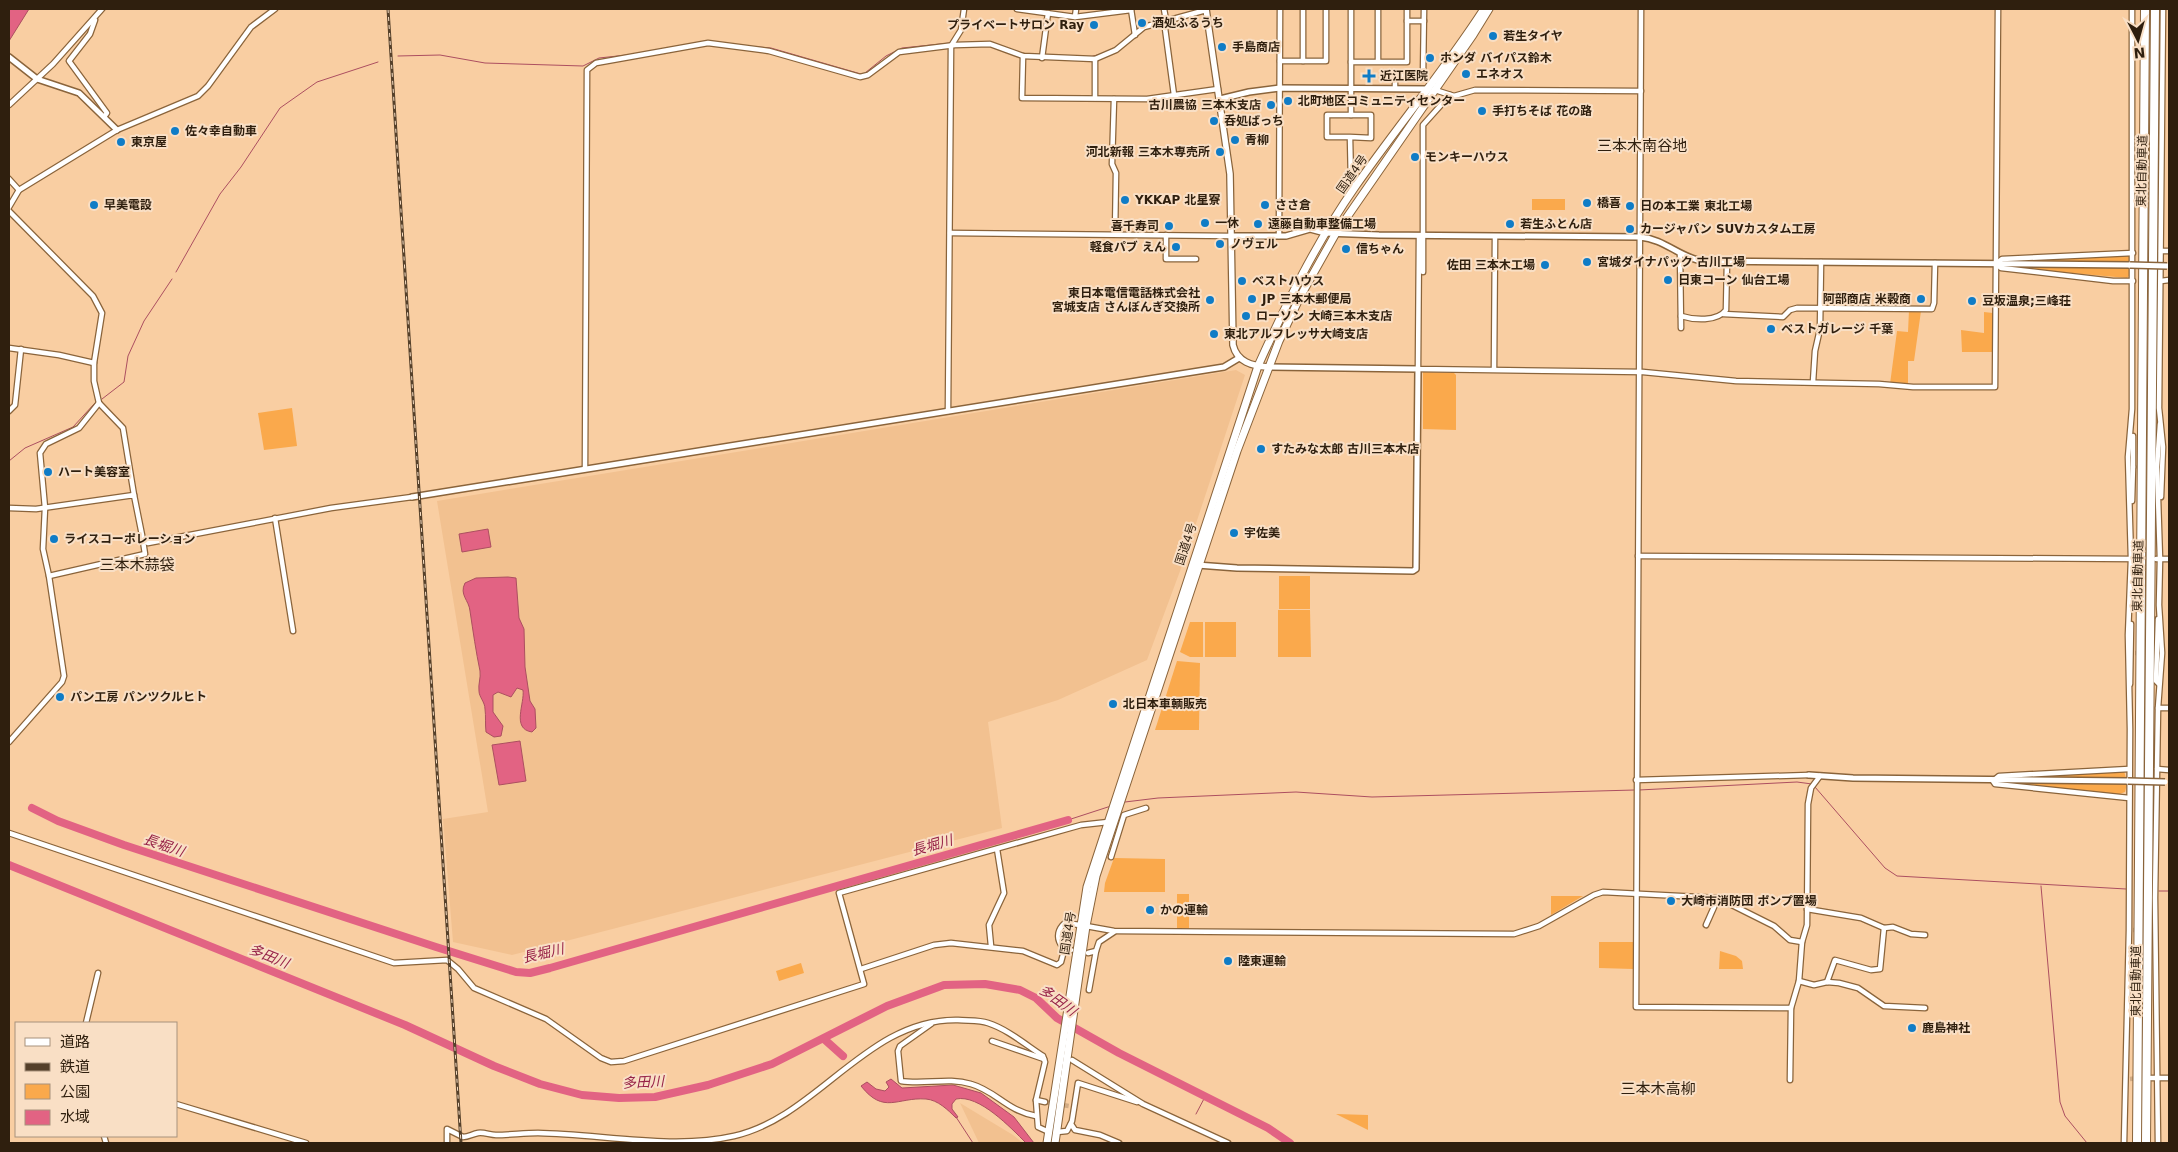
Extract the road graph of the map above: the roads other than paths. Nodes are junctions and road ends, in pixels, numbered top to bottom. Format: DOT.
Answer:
graph roads {
  1 [pos="102,9"];
  2 [pos="275,9"];
  3 [pos="964,9"];
  4 [pos="1017,9"];
  5 [pos="1076,9"];
  6 [pos="1164,9"];
  7 [pos="1206,9"];
  8 [pos="1280,9"];
  9 [pos="1303,9"];
  10 [pos="1326,9"];
  11 [pos="1351,9"];
  12 [pos="1378,9"];
  13 [pos="1408,9"];
  14 [pos="1424,9"];
  15 [pos="1484,9"];
  16 [pos="1489,9"];
  17 [pos="1641,9"];
  18 [pos="1998,9"];
  19 [pos="2132,9"];
  20 [pos="2145,9"];
  21 [pos="2155,9"];
  22 [pos="2163,9"];
  23 [pos="1131,10"];
  24 [pos="1048,13"];
  25 [pos="96,16"];
  26 [pos="1075,17"];
  27 [pos="1165,20"];
  28 [pos="1408,21"];
  29 [pos="1424,21"];
  30 [pos="1135,35"];
  31 [pos="951,46"];
  32 [pos="1023,56"];
  33 [pos="1042,56"];
  34 [pos="9,57"];
  35 [pos="1095,59"];
  36 [pos="1280,61"];
  37 [pos="1303,61"];
  38 [pos="1351,62"];
  39 [pos="1378,62"];
  40 [pos="37,79"];
  41 [pos="1280,88"];
  42 [pos="1351,88"];
  43 [pos="1395,88"];
  44 [pos="1218,89"];
  45 [pos="1427,89"];
  46 [pos="1435,90"];
  47 [pos="1641,91"];
  48 [pos="1174,95"];
  49 [pos="1450,95"];
  50 [pos="1095,98"];
  51 [pos="1114,99"];
  52 [pos="1220,99"];
  53 [pos="9,105"];
  54 [pos="1351,115"];
  55 [pos="104,117"];
  56 [pos="117,130"];
  57 [pos="1350,137"];
  58 [pos="9,179"];
  59 [pos="1355,187"];
  60 [pos="19,190"];
  61 [pos="9,207"];
  62 [pos="9,211"];
  63 [pos="950,233"];
  64 [pos="1325,233"];
  65 [pos="1336,233"];
  66 [pos="1115,234"];
  67 [pos="1166,235"];
  68 [pos="1232,236"];
  69 [pos="1279,236"];
  70 [pos="1421,236"];
  71 [pos="1495,237"];
  72 [pos="1640,237"];
  73 [pos="2161,251"];
  74 [pos="2169,251"];
  75 [pos="1680,253"];
  76 [pos="2133,253"];
  77 [pos="1196,259"];
  78 [pos="1727,262"];
  79 [pos="1821,262"];
  80 [pos="1935,263"];
  81 [pos="1996,264"];
  82 [pos="2168,266"];
  83 [pos="1423,272"];
  84 [pos="2169,280"];
  85 [pos="2133,281"];
  86 [pos="2161,281"];
  87 [pos="1820,308"];
  88 [pos="1723,314"];
  89 [pos="1681,316"];
  90 [pos="1681,328"];
  91 [pos="9,348"];
  92 [pos="21,349"];
  93 [pos="1239,358"];
  94 [pos="94,363"];
  95 [pos="1258,366"];
  96 [pos="1268,366"];
  97 [pos="1418,369"];
  98 [pos="1494,369"];
  99 [pos="1639,372"];
  100 [pos="1813,382"];
  101 [pos="100,403"];
  102 [pos="2132,409"];
  103 [pos="9,411"];
  104 [pos="948,411"];
  105 [pos="2160,424"];
  106 [pos="585,469"];
  107 [pos="134,495"];
  108 [pos="412,497"];
  109 [pos="9,508"];
  110 [pos="45,508"];
  111 [pos="2159,508"];
  112 [pos="2130,516"];
  113 [pos="274,518"];
  114 [pos="143,540"];
  115 [pos="1638,556"];
  116 [pos="2134,559"];
  117 [pos="2158,559"];
  118 [pos="2169,559"];
  119 [pos="1195,564"];
  120 [pos="49,576"];
  121 [pos="2158,605"];
  122 [pos="2129,618"];
  123 [pos="293,630"];
  124 [pos="2159,684"];
  125 [pos="2128,696"];
  126 [pos="2158,708"];
  127 [pos="2169,708"];
  128 [pos="9,742"];
  129 [pos="2129,768"];
  130 [pos="2157,769"];
  131 [pos="2169,770"];
  132 [pos="1809,775"];
  133 [pos="1820,776"];
  134 [pos="1993,781"];
  135 [pos="1636,782"];
  136 [pos="2167,782"];
  137 [pos="2129,798"];
  138 [pos="1146,808"];
  139 [pos="1113,821"];
  140 [pos="9,833"];
  141 [pos="998,849"];
  142 [pos="1111,856"];
  143 [pos="1636,894"];
  144 [pos="1718,898"];
  145 [pos="1807,909"];
  146 [pos="1083,925"];
  147 [pos="1706,925"];
  148 [pos="1884,928"];
  149 [pos="1114,932"];
  150 [pos="1925,935"];
  151 [pos="1802,942"];
  152 [pos="991,946"];
  153 [pos="1065,948"];
  154 [pos="1071,950"];
  155 [pos="1096,951"];
  156 [pos="1088,953"];
  157 [pos="861,968"];
  158 [pos="98,973"];
  159 [pos="1799,981"];
  160 [pos="1827,982"];
  161 [pos="1089,990"];
  162 [pos="1791,1008"];
  163 [pos="1925,1008"];
  164 [pos="86,1022"];
  165 [pos="931,1022"];
  166 [pos="992,1040"];
  167 [pos="1067,1040"];
  168 [pos="1045,1059"];
  169 [pos="1072,1060"];
  170 [pos="2153,1078"];
  171 [pos="2169,1078"];
  172 [pos="1790,1080"];
  173 [pos="1036,1100"];
  174 [pos="1045,1102"];
  175 [pos="1143,1104"];
  176 [pos="178,1105"];
  177 [pos="1069,1106"];
  178 [pos="1076,1107"];
  179 [pos="1036,1116"];
  180 [pos="1071,1124"];
  181 [pos="1049,1132"];
  182 [pos="1057,1132"];
  183 [pos="306,1143"];
  184 [pos="447,1143"];
  185 [pos="1047,1143"];
  186 [pos="1055,1143"];
  187 [pos="1119,1143"];
  188 [pos="1228,1143"];
  189 [pos="2124,1143"];
  190 [pos="2137,1143"];
  191 [pos="2146,1143"];
  192 [pos="2158,1143"];
  1 -- 25 [label="street"];
  2 -- 56 [label="street"];
  3 -- 31 [label="street"];
  4 -- 24 [label="street"];
  5 -- 26 [label="street"];
  6 -- 27 [label="street"];
  7 -- 27 [label="street"];
  7 -- 44 [label="main road"];
  8 -- 36 [label="street"];
  9 -- 37 [label="street"];
  10 -- 37 [label="street"];
  11 -- 38 [label="street"];
  12 -- 39 [label="street"];
  13 -- 28 [label="street"];
  14 -- 29 [label="street"];
  15 -- 45 [label="highway, 国道4号"];
  16 -- 46 [label="highway, 国道4号"];
  17 -- 47 [label="street"];
  18 -- 81 [label="street"];
  19 -- 76 [label="street"];
  20 -- 190 [label="highway, 東北自動車道"];
  21 -- 191 [label="highway, 東北自動車道"];
  22 -- 73 [label="street"];
  23 -- 26 [label="street"];
  23 -- 30 [label="street"];
  24 -- 26 [label="street"];
  24 -- 33 [label="street"];
  25 -- 40 [label="street"];
  25 -- 55 [label="street"];
  27 -- 30 [label="street"];
  27 -- 48 [label="street"];
  28 -- 29 [label="street"];
  28 -- 39 [label="street"];
  29 -- 43 [label="street"];
  30 -- 35 [label="street"];
  31 -- 32 [label="street"];
  31 -- 63 [label="street"];
  31 -- 106 [label="street"];
  32 -- 33 [label="street"];
  32 -- 50 [label="street"];
  33 -- 35 [label="street"];
  34 -- 40 [label="street"];
  35 -- 50 [label="street"];
  36 -- 37 [label="street"];
  36 -- 41 [label="street"];
  38 -- 39 [label="street"];
  38 -- 42 [label="street"];
  40 -- 53 [label="street"];
  40 -- 55 [label="street"];
  41 -- 42 [label="street"];
  41 -- 52 [label="street"];
  41 -- 69 [label="street"];
  42 -- 43 [label="street"];
  42 -- 54 [label="street"];
  43 -- 45 [label="street"];
  44 -- 48 [label="street"];
  44 -- 52 [label="main road"];
  45 -- 46 [label="street"];
  45 -- 59 [label="highway, 国道4号"];
  46 -- 49 [label="street"];
  46 -- 65 [label="highway, 国道4号"];
  47 -- 49 [label="street"];
  47 -- 72 [label="street"];
  48 -- 51 [label="street"];
  49 -- 70 [label="street"];
  50 -- 51 [label="street"];
  51 -- 66 [label="street"];
  52 -- 68 [label="main road"];
  54 -- 57 [label="street"];
  54 -- 57 [label="street"];
  55 -- 56 [label="street"];
  56 -- 60 [label="street"];
  57 -- 59 [label="street"];
  58 -- 60 [label="street"];
  59 -- 64 [label="highway, 国道4号"];
  60 -- 61 [label="street"];
  62 -- 94 [label="street"];
  63 -- 66 [label="street"];
  63 -- 104 [label="street"];
  64 -- 65 [label="street"];
  64 -- 69 [label="street"];
  64 -- 95 [label="highway, 国道4号"];
  65 -- 70 [label="street"];
  65 -- 96 [label="highway, 国道4号"];
  66 -- 67 [label="street"];
  67 -- 68 [label="street"];
  67 -- 77 [label="street"];
  68 -- 69 [label="street"];
  68 -- 93 [label="main road"];
  70 -- 71 [label="street"];
  70 -- 83 [label="street"];
  70 -- 97 [label="street"];
  71 -- 72 [label="street"];
  71 -- 98 [label="street"];
  72 -- 75 [label="street"];
  72 -- 99 [label="street"];
  73 -- 74 [label="street"];
  73 -- 86 [label="street"];
  75 -- 78 [label="street"];
  75 -- 89 [label="street"];
  76 -- 81 [label="street"];
  76 -- 85 [label="street"];
  78 -- 79 [label="street"];
  78 -- 88 [label="street"];
  79 -- 80 [label="street"];
  79 -- 87 [label="street"];
  80 -- 81 [label="street"];
  80 -- 87 [label="street"];
  81 -- 82 [label="street, bridge"];
  81 -- 85 [label="street"];
  81 -- 100 [label="street"];
  84 -- 86 [label="street"];
  85 -- 102 [label="street"];
  86 -- 105 [label="street"];
  87 -- 88 [label="street"];
  87 -- 100 [label="street"];
  88 -- 89 [label="street"];
  89 -- 90 [label="street"];
  91 -- 92 [label="street"];
  92 -- 94 [label="street"];
  92 -- 103 [label="street"];
  93 -- 95 [label="main road"];
  93 -- 104 [label="street"];
  94 -- 101 [label="street"];
  95 -- 96 [label="main road"];
  95 -- 119 [label="highway, 国道4号"];
  96 -- 97 [label="street"];
  96 -- 119 [label="highway, 国道4号"];
  97 -- 98 [label="street"];
  97 -- 119 [label="street"];
  98 -- 99 [label="street"];
  99 -- 100 [label="street"];
  99 -- 115 [label="street"];
  101 -- 107 [label="street"];
  101 -- 110 [label="street"];
  102 -- 112 [label="street"];
  102 -- 112 [label="street"];
  104 -- 106 [label="street"];
  105 -- 111 [label="street"];
  105 -- 111 [label="street"];
  106 -- 108 [label="street"];
  107 -- 110 [label="street"];
  107 -- 114 [label="street"];
  108 -- 113 [label="street"];
  109 -- 110 [label="street"];
  110 -- 120 [label="street"];
  111 -- 117 [label="street"];
  112 -- 116 [label="street"];
  113 -- 114 [label="street"];
  113 -- 123 [label="street"];
  114 -- 120 [label="street"];
  115 -- 116 [label="street"];
  115 -- 135 [label="street"];
  116 -- 122 [label="street"];
  117 -- 118 [label="street"];
  117 -- 121 [label="street"];
  119 -- 139 [label="highway, 国道4号"];
  120 -- 128 [label="street"];
  121 -- 124 [label="street"];
  121 -- 124 [label="street"];
  122 -- 125 [label="street"];
  122 -- 125 [label="street"];
  124 -- 126 [label="street"];
  125 -- 129 [label="street"];
  126 -- 127 [label="street"];
  126 -- 130 [label="street"];
  129 -- 134 [label="street"];
  129 -- 137 [label="street"];
  130 -- 131 [label="street"];
  130 -- 170 [label="street"];
  132 -- 133 [label="street"];
  132 -- 135 [label="street"];
  133 -- 134 [label="street"];
  133 -- 145 [label="street"];
  134 -- 136 [label="street, bridge"];
  134 -- 137 [label="street"];
  135 -- 143 [label="street"];
  137 -- 189 [label="street"];
  138 -- 139 [label="street"];
  139 -- 141 [label="street"];
  139 -- 142 [label="street"];
  139 -- 146 [label="highway, 国道4号"];
  140 -- 157 [label="street"];
  141 -- 152 [label="street"];
  141 -- 157 [label="street"];
  143 -- 144 [label="street"];
  143 -- 149 [label="street"];
  143 -- 162 [label="street"];
  144 -- 147 [label="street"];
  144 -- 151 [label="street"];
  145 -- 148 [label="street"];
  145 -- 151 [label="street"];
  146 -- 149 [label="street"];
  146 -- 153 [label="street"];
  146 -- 167 [label="highway, 国道4号"];
  148 -- 150 [label="street"];
  148 -- 160 [label="street"];
  149 -- 155 [label="street"];
  151 -- 159 [label="street"];
  152 -- 153 [label="street"];
  152 -- 157 [label="street"];
  153 -- 154 [label="street"];
  155 -- 156 [label="street"];
  155 -- 161 [label="street"];
  158 -- 164 [label="street"];
  159 -- 160 [label="street"];
  159 -- 162 [label="street"];
  160 -- 163 [label="street"];
  162 -- 172 [label="street"];
  165 -- 168 [label="street"];
  165 -- 179 [label="street"];
  165 -- 184 [label="street"];
  166 -- 168 [label="street"];
  167 -- 181 [label="highway, 国道4号"];
  167 -- 182 [label="highway, 国道4号"];
  168 -- 173 [label="street"];
  169 -- 175 [label="street"];
  170 -- 171 [label="street"];
  170 -- 192 [label="street"];
  173 -- 174 [label="street"];
  173 -- 179 [label="street"];
  175 -- 178 [label="street"];
  175 -- 188 [label="street"];
  176 -- 183 [label="street"];
  177 -- 178 [label="street"];
  178 -- 180 [label="street"];
  179 -- 181 [label="street"];
  180 -- 182 [label="street"];
  180 -- 187 [label="street"];
  181 -- 185 [label="highway, 国道4号"];
  182 -- 186 [label="highway, 国道4号"];
}
